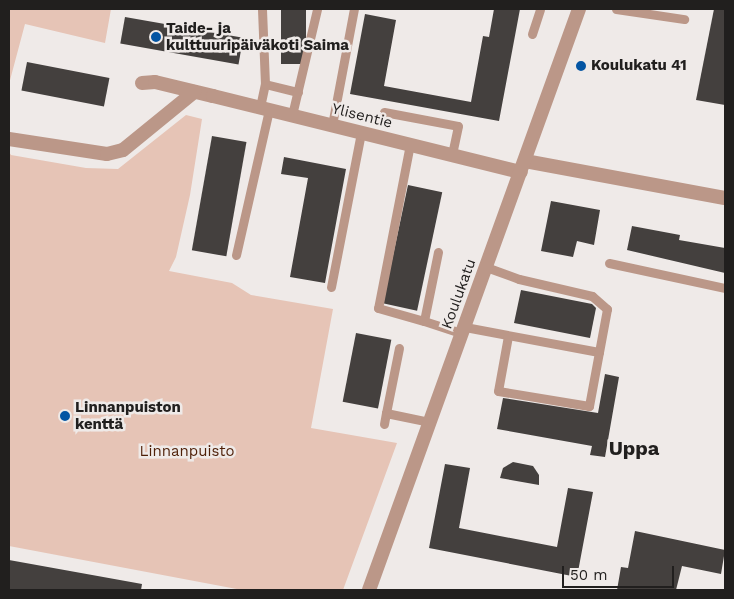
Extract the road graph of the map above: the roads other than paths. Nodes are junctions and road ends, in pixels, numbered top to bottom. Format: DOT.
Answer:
graph roads {
  1 [pos="262,9"];
  2 [pos="316,9"];
  3 [pos="354,9"];
  4 [pos="540,9"];
  5 [pos="579,9"];
  6 [pos="616,9"];
  7 [pos="684,19"];
  8 [pos="532,34"];
  9 [pos="142,83"];
  10 [pos="265,84"];
  11 [pos="194,92"];
  12 [pos="298,92"];
  13 [pos="264,108"];
  14 [pos="384,112"];
  15 [pos="292,115"];
  16 [pos="332,125"];
  17 [pos="361,132"];
  18 [pos="9,139"];
  19 [pos="410,144"];
  20 [pos="452,155"];
  21 [pos="523,166"];
  22 [pos="725,198"];
  23 [pos="438,252"];
  24 [pos="236,256"];
  25 [pos="609,263"];
  26 [pos="486,267"];
  27 [pos="331,287"];
  28 [pos="725,288"];
  29 [pos="424,321"];
  30 [pos="464,330"];
  31 [pos="508,336"];
  32 [pos="399,348"];
  33 [pos="599,352"];
  34 [pos="386,413"];
  35 [pos="430,422"];
  36 [pos="384,424"];
  37 [pos="369,590"];
  1 -- 10 [label="lane"];
  2 -- 12 [label="lane"];
  3 -- 16 [label="lane"];
  4 -- 8 [label="lane"];
  5 -- 21 [label="street, Koulukatu"];
  6 -- 7 [label="lane"];
  9 -- 11 [label="street, Ylisentie"];
  10 -- 12 [label="lane"];
  10 -- 13 [label="lane"];
  11 -- 13 [label="street, Ylisentie"];
  11 -- 18 [label="street"];
  12 -- 15 [label="lane"];
  13 -- 15 [label="street, Ylisentie"];
  13 -- 24 [label="lane"];
  14 -- 20 [label="lane"];
  15 -- 16 [label="street, Ylisentie"];
  16 -- 17 [label="street, Ylisentie"];
  17 -- 19 [label="street, Ylisentie"];
  17 -- 27 [label="lane"];
  19 -- 20 [label="street, Ylisentie"];
  19 -- 29 [label="lane"];
  20 -- 21 [label="street, Ylisentie"];
  21 -- 22 [label="street, Ylisentie"];
  21 -- 26 [label="street, Koulukatu"];
  23 -- 29 [label="lane"];
  25 -- 28 [label="lane"];
  26 -- 30 [label="street, Koulukatu"];
  26 -- 33 [label="lane"];
  29 -- 30 [label="lane"];
  30 -- 31 [label="lane"];
  30 -- 35 [label="street, Koulukatu"];
  31 -- 33 [label="lane"];
  31 -- 33 [label="lane"];
  32 -- 34 [label="lane"];
  34 -- 35 [label="lane"];
  34 -- 36 [label="lane"];
  35 -- 37 [label="street, Koulukatu"];
}
